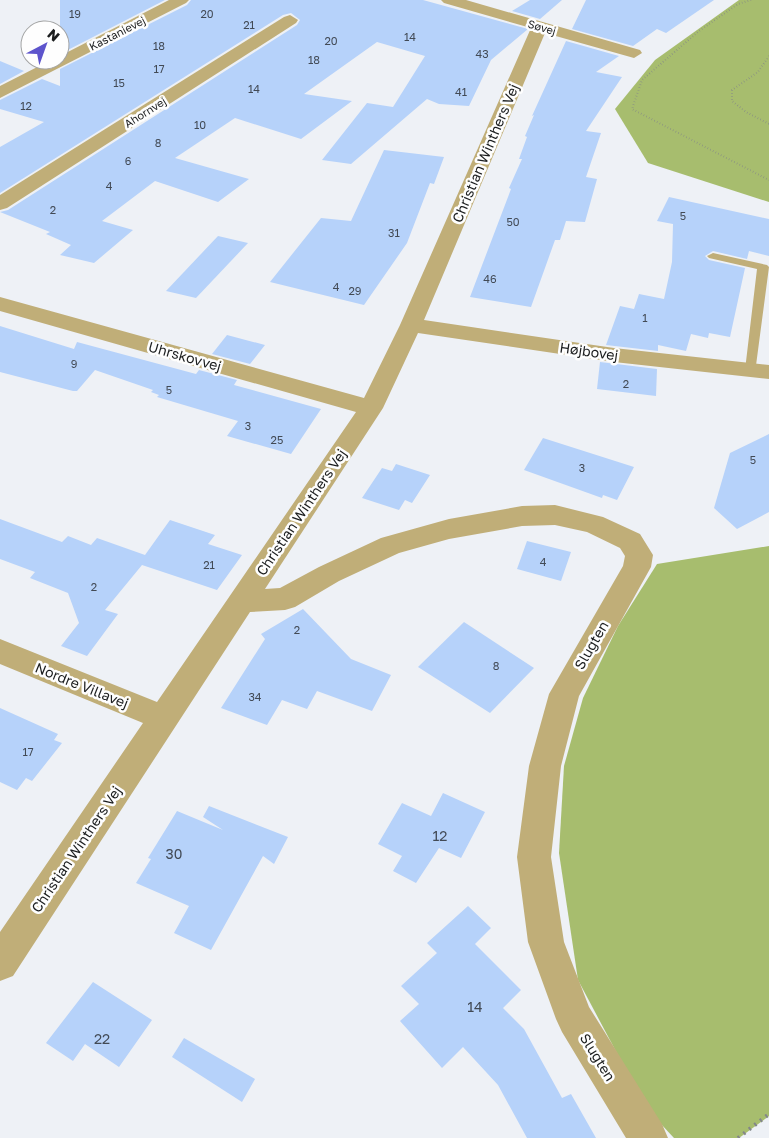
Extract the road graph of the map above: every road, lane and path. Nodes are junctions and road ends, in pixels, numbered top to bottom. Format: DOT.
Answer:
graph roads {
  1 [pos="181,0"];
  2 [pos="449,0"];
  3 [pos="751,0"];
  4 [pos="475,3"];
  5 [pos="290,20"];
  6 [pos="540,26"];
  7 [pos="634,53"];
  8 [pos="769,56"];
  9 [pos="0,93"];
  10 [pos="769,124"];
  11 [pos="769,180"];
  12 [pos="0,204"];
  13 [pos="713,256"];
  14 [pos="765,283"];
  15 [pos="0,304"];
  16 [pos="411,325"];
  17 [pos="760,371"];
  18 [pos="371,408"];
  19 [pos="242,601"];
  20 [pos="0,651"];
  21 [pos="164,718"];
  22 [pos="0,964"];
  23 [pos="769,1114"];
  24 [pos="648,1138"];
  25 [pos="738,1138"];
  1 -- 9 [label="street, Kastanievej"];
  2 -- 4 [label="street, Søvej"];
  3 -- 11 [label="path"];
  4 -- 6 [label="street, Søvej"];
  5 -- 12 [label="street, Ahornvej"];
  6 -- 7 [label="street, Søvej"];
  6 -- 16 [label="street, Christian Winthers Vej"];
  8 -- 10 [label="path"];
  13 -- 14 [label="lane"];
  14 -- 17 [label="lane"];
  15 -- 18 [label="street, Uhrskovvej"];
  16 -- 17 [label="street, Højbovej"];
  16 -- 18 [label="street, Christian Winthers Vej"];
  18 -- 19 [label="street, Christian Winthers Vej"];
  19 -- 21 [label="street, Christian Winthers Vej"];
  19 -- 24 [label="street, Slugten"];
  20 -- 21 [label="street, Nordre Villavej"];
  21 -- 22 [label="street, Christian Winthers Vej"];
  23 -- 25 [label="path"];
}
